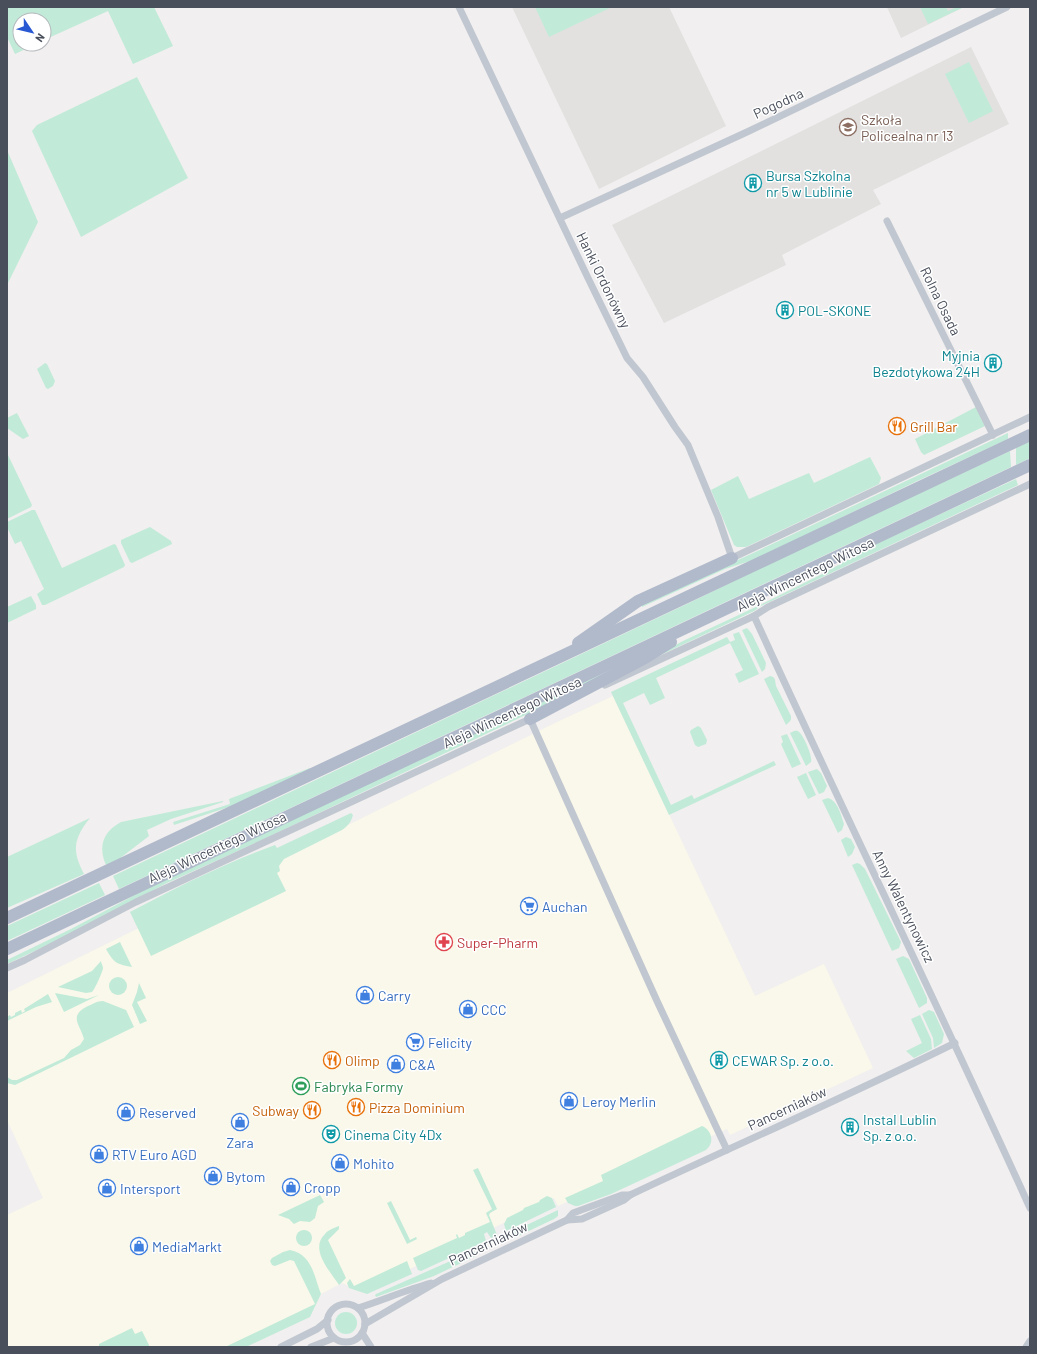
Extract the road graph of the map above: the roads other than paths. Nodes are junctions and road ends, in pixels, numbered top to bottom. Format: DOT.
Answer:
graph roads {
  1 [pos="459,7"];
  2 [pos="1007,7"];
  3 [pos="560,218"];
  4 [pos="887,221"];
  5 [pos="1030,418"];
  6 [pos="993,435"];
  7 [pos="1030,435"];
  8 [pos="1030,465"];
  9 [pos="1030,484"];
  10 [pos="732,558"];
  11 [pos="754,616"];
  12 [pos="705,619"];
  13 [pos="555,660"];
  14 [pos="530,719"];
  15 [pos="394,735"];
  16 [pos="316,762"];
  17 [pos="7,918"];
  18 [pos="7,949"];
  19 [pos="7,968"];
  20 [pos="955,1043"];
  21 [pos="727,1150"];
  22 [pos="1030,1208"];
  23 [pos="442,1279"];
  24 [pos="358,1308"];
  25 [pos="328,1320"];
  26 [pos="365,1324"];
  27 [pos="362,1333"];
  28 [pos="334,1338"];
  29 [pos="1030,1341"];
  30 [pos="352,1345"];
  31 [pos="281,1347"];
  32 [pos="311,1347"];
  33 [pos="370,1347"];
  34 [pos="1026,1347"];
  1 -- 3 [label="street, Hanki Ordonówny"];
  2 -- 3 [label="street, Pogodna"];
  3 -- 10 [label="street, Hanki Ordonówny"];
  4 -- 6 [label="street, Rolna Osada"];
  5 -- 6 [label="street"];
  6 -- 10 [label="street"];
  7 -- 13 [label="main road, Aleja Wincentego Witosa"];
  8 -- 12 [label="main road, Aleja Wincentego Witosa"];
  9 -- 11 [label="street, Aleja Wincentego Witosa"];
  10 -- 13 [label="main road"];
  11 -- 14 [label="street, Aleja Wincentego Witosa"];
  11 -- 20 [label="street, Anny Walentynowicz"];
  12 -- 14 [label="main road"];
  12 -- 18 [label="main road, Aleja Wincentego Witosa"];
  13 -- 15 [label="main road, Aleja Wincentego Witosa"];
  14 -- 19 [label="street, Aleja Wincentego Witosa"];
  14 -- 21 [label="street"];
  15 -- 16 [label="main road"];
  15 -- 17 [label="main road, Aleja Wincentego Witosa"];
  20 -- 21 [label="street, Pancerniaków"];
  20 -- 22 [label="street, Anny Walentynowicz"];
  21 -- 23 [label="street, Pancerniaków"];
  23 -- 24 [label="street, Pancerniaków"];
  23 -- 26 [label="street, Pancerniaków"];
  24 -- 25 [label="street"];
  24 -- 26 [label="street"];
  25 -- 28 [label="street"];
  25 -- 31 [label="street"];
  26 -- 27 [label="street"];
  27 -- 30 [label="street"];
  27 -- 33 [label="street"];
  28 -- 30 [label="street"];
  28 -- 32 [label="street"];
  29 -- 34 [label="street"];
}
